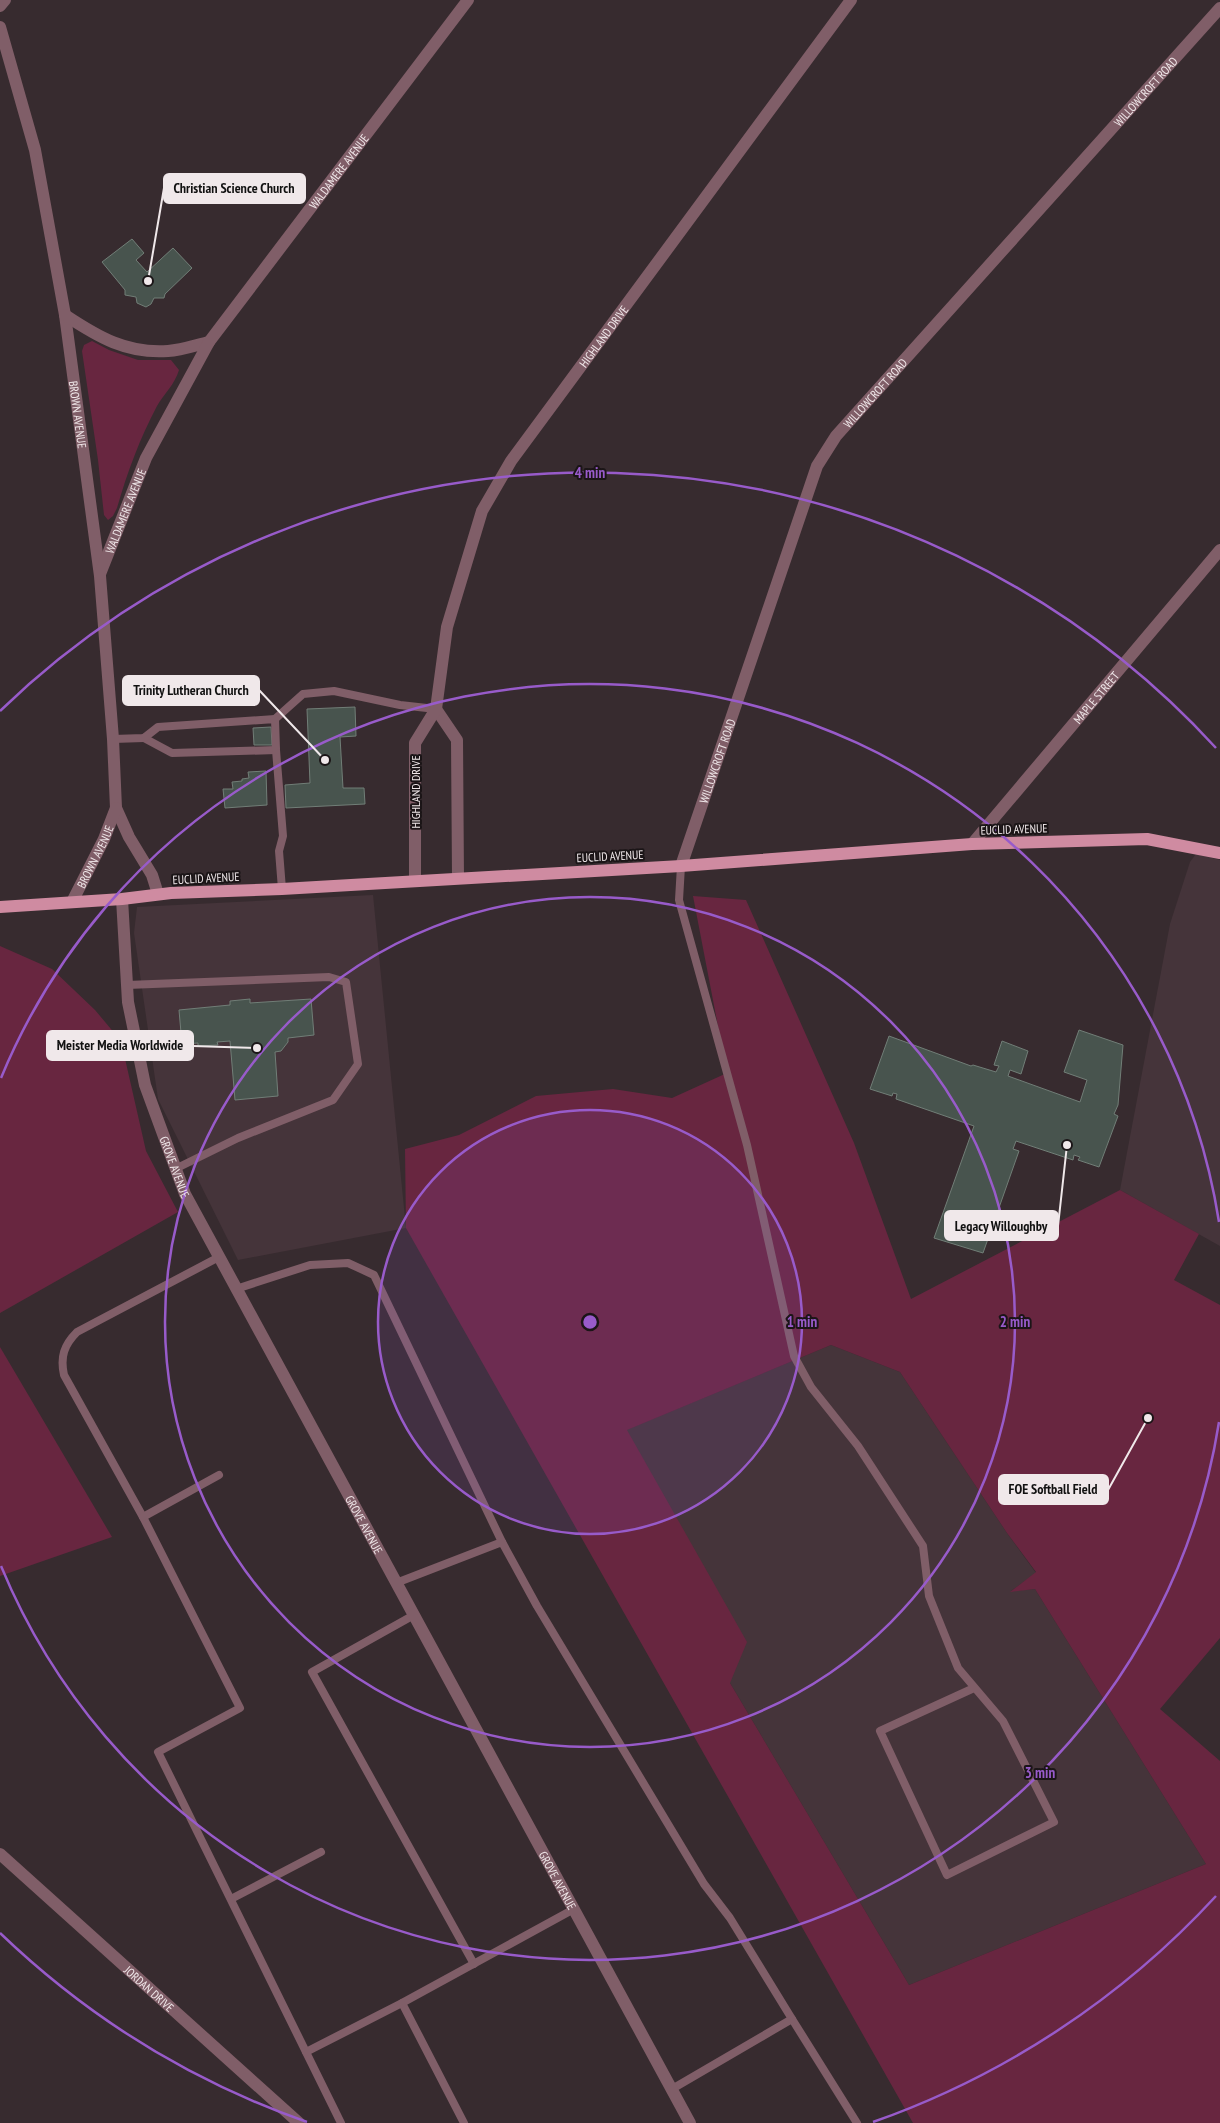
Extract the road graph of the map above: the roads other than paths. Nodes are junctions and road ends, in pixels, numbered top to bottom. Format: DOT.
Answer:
graph roads {
  1 [pos="5,0"];
  2 [pos="468,0"];
  3 [pos="850,0"];
  4 [pos="0,6"];
  5 [pos="1220,8"];
  6 [pos="0,27"];
  7 [pos="65,315"];
  8 [pos="210,342"];
  9 [pos="1220,550"];
  10 [pos="100,576"];
  11 [pos="436,709"];
  12 [pos="275,719"];
  13 [pos="144,738"];
  14 [pos="113,739"];
  15 [pos="276,750"];
  16 [pos="116,808"];
  17 [pos="972,844"];
  18 [pos="1220,853"];
  19 [pos="681,866"];
  20 [pos="458,878"];
  21 [pos="415,881"];
  22 [pos="282,889"];
  23 [pos="158,894"];
  24 [pos="122,899"];
  25 [pos="72,902"];
  26 [pos="0,907"];
  27 [pos="127,985"];
  28 [pos="176,1169"];
  29 [pos="219,1257"];
  30 [pos="236,1289"];
  31 [pos="219,1475"];
  32 [pos="143,1517"];
  33 [pos="502,1542"];
  34 [pos="396,1583"];
  35 [pos="414,1615"];
  36 [pos="974,1688"];
  37 [pos="321,1852"];
  38 [pos="0,1854"];
  39 [pos="230,1899"];
  40 [pos="574,1909"];
  41 [pos="474,1964"];
  42 [pos="402,2003"];
  43 [pos="792,2018"];
  44 [pos="306,2052"];
  45 [pos="672,2089"];
  46 [pos="299,2123"];
  47 [pos="341,2123"];
  48 [pos="464,2123"];
  49 [pos="690,2123"];
  50 [pos="857,2123"];
  1 -- 4 [label="street"];
  2 -- 8 [label="street, WALDAMERE AVENUE"];
  3 -- 11 [label="street, HIGHLAND DRIVE"];
  5 -- 19 [label="street, WILLOWCROFT ROAD"];
  6 -- 7 [label="street, BROWN AVENUE"];
  7 -- 8 [label="street"];
  7 -- 10 [label="street, BROWN AVENUE"];
  8 -- 10 [label="street, WALDAMERE AVENUE"];
  9 -- 17 [label="street, MAPLE STREET"];
  10 -- 14 [label="street, BROWN AVENUE"];
  11 -- 12 [label="lane"];
  11 -- 20 [label="street"];
  11 -- 21 [label="street, HIGHLAND DRIVE"];
  12 -- 13 [label="lane"];
  12 -- 15 [label="lane"];
  13 -- 14 [label="lane"];
  13 -- 15 [label="lane"];
  14 -- 16 [label="street, BROWN AVENUE"];
  15 -- 22 [label="lane"];
  16 -- 23 [label="street, BROWN AVENUE"];
  16 -- 25 [label="street, BROWN AVENUE"];
  17 -- 18 [label="main road, EUCLID AVENUE"];
  17 -- 19 [label="main road, EUCLID AVENUE"];
  19 -- 20 [label="main road, EUCLID AVENUE"];
  19 -- 36 [label="lane"];
  20 -- 21 [label="main road, EUCLID AVENUE"];
  21 -- 22 [label="main road, EUCLID AVENUE"];
  22 -- 23 [label="main road, EUCLID AVENUE"];
  23 -- 24 [label="main road, EUCLID AVENUE"];
  24 -- 25 [label="main road, EUCLID AVENUE"];
  24 -- 27 [label="street, GROVE AVENUE"];
  25 -- 26 [label="main road, EUCLID AVENUE"];
  27 -- 28 [label="street, GROVE AVENUE"];
  27 -- 28 [label="lane"];
  28 -- 29 [label="street, GROVE AVENUE"];
  29 -- 30 [label="street, GROVE AVENUE"];
  29 -- 32 [label="lane"];
  30 -- 33 [label="lane"];
  30 -- 34 [label="street, GROVE AVENUE"];
  31 -- 32 [label="lane"];
  32 -- 39 [label="lane"];
  33 -- 34 [label="lane"];
  33 -- 43 [label="lane"];
  34 -- 35 [label="street, GROVE AVENUE"];
  35 -- 40 [label="street, GROVE AVENUE"];
  35 -- 41 [label="lane"];
  36 -- 36 [label="lane"];
  37 -- 39 [label="lane"];
  38 -- 46 [label="street, JORDAN DRIVE"];
  39 -- 44 [label="lane"];
  40 -- 41 [label="lane"];
  40 -- 45 [label="street, GROVE AVENUE"];
  41 -- 42 [label="lane"];
  42 -- 44 [label="lane"];
  42 -- 48 [label="lane"];
  43 -- 45 [label="lane"];
  43 -- 50 [label="lane"];
  44 -- 47 [label="lane"];
  45 -- 49 [label="street, GROVE AVENUE"];
}
